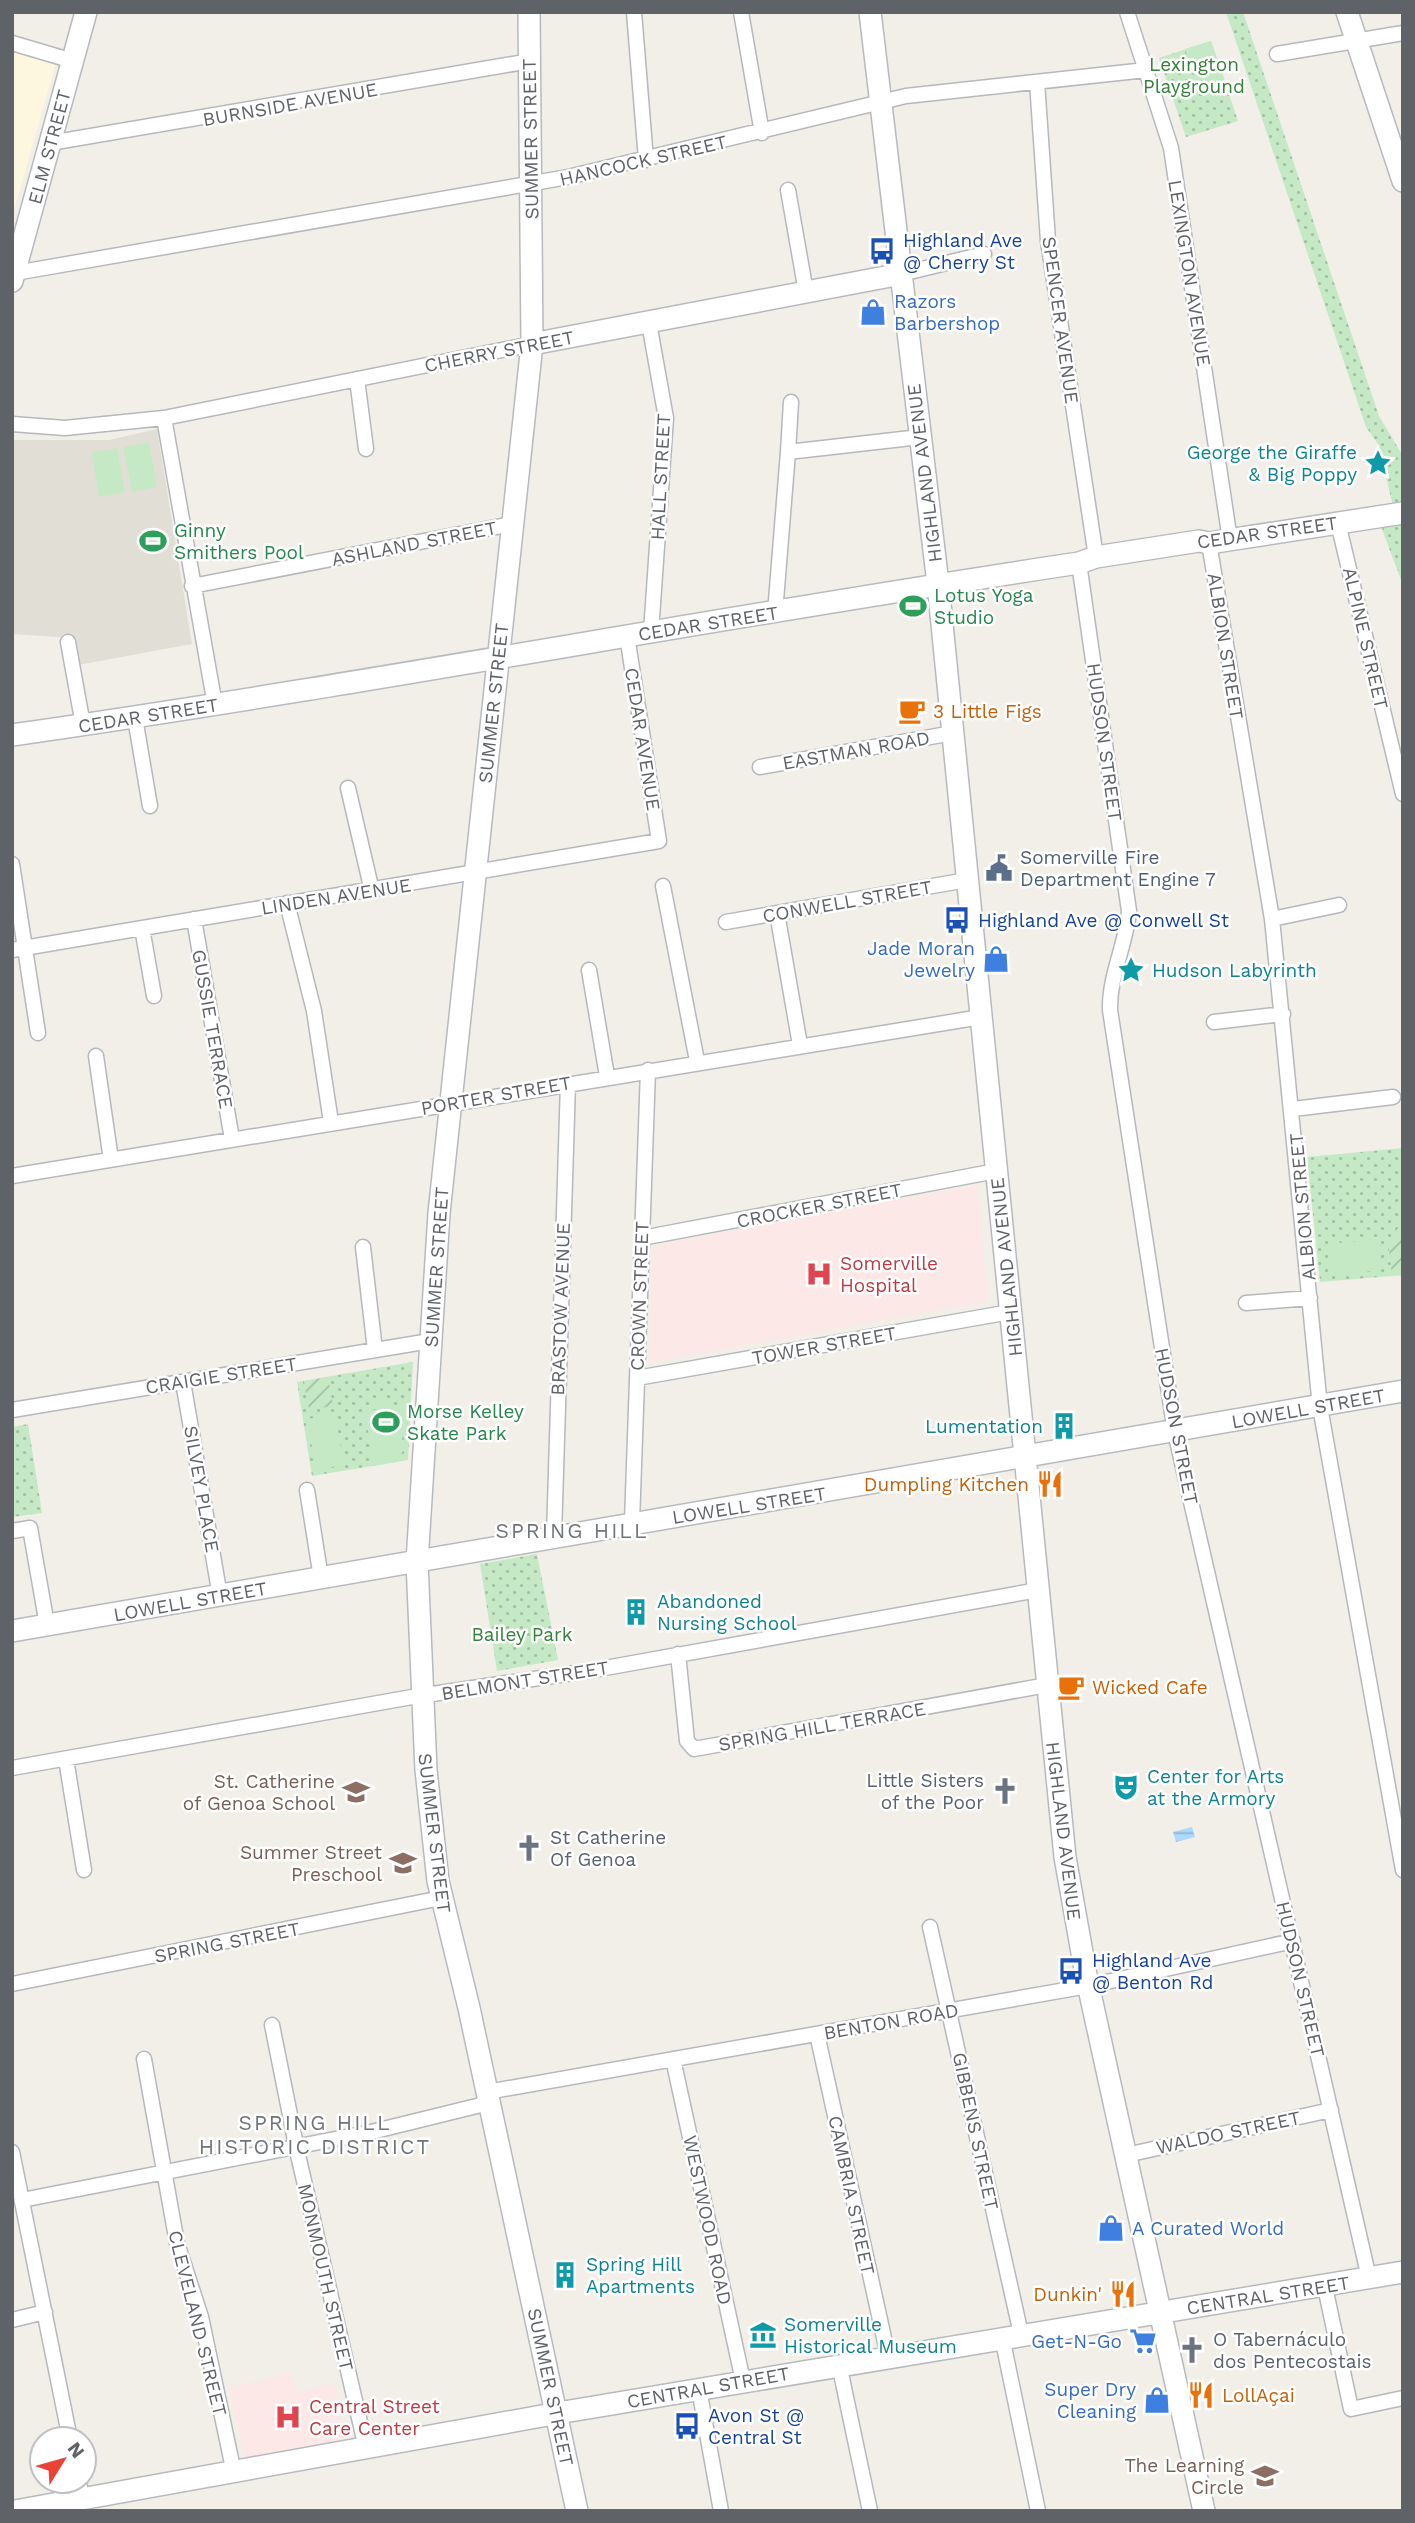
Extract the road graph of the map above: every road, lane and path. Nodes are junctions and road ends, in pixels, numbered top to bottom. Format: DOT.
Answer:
graph roads {
  1 [pos="86,12"];
  2 [pos="529,12"];
  3 [pos="634,12"];
  4 [pos="741,12"];
  5 [pos="870,12"];
  6 [pos="1127,12"];
  7 [pos="1347,12"];
  8 [pos="1403,33"];
  9 [pos="1356,41"];
  10 [pos="12,43"];
  11 [pos="1276,54"];
  12 [pos="73,61"];
  13 [pos="530,61"];
  14 [pos="1146,70"];
  15 [pos="1037,82"];
  16 [pos="881,102"];
  17 [pos="762,133"];
  18 [pos="51,143"];
  19 [pos="646,160"];
  20 [pos="1402,173"];
  21 [pos="531,184"];
  22 [pos="788,190"];
  23 [pos="984,254"];
  24 [pos="901,274"];
  25 [pos="13,277"];
  26 [pos="806,292"];
  27 [pos="649,323"];
  28 [pos="532,344"];
  29 [pos="357,379"];
  30 [pos="791,402"];
  31 [pos="164,418"];
  32 [pos="12,424"];
  33 [pos="920,437"];
  34 [pos="366,449"];
  35 [pos="788,452"];
  36 [pos="1403,513"];
  37 [pos="1338,523"];
  38 [pos="512,524"];
  39 [pos="1219,542"];
  40 [pos="1088,560"];
  41 [pos="938,584"];
  42 [pos="192,586"];
  43 [pos="775,613"];
  44 [pos="651,632"];
  45 [pos="627,636"];
  46 [pos="68,642"];
  47 [pos="498,658"];
  48 [pos="215,705"];
  49 [pos="135,718"];
  50 [pos="83,725"];
  51 [pos="953,733"];
  52 [pos="12,735"];
  53 [pos="760,767"];
  54 [pos="348,788"];
  55 [pos="1403,794"];
  56 [pos="150,806"];
  57 [pos="659,841"];
  58 [pos="12,864"];
  59 [pos="474,874"];
  60 [pos="967,880"];
  61 [pos="663,886"];
  62 [pos="372,891"];
  63 [pos="286,903"];
  64 [pos="1339,905"];
  65 [pos="777,913"];
  66 [pos="194,919"];
  67 [pos="1272,919"];
  68 [pos="726,922"];
  69 [pos="142,928"];
  70 [pos="18,949"];
  71 [pos="589,970"];
  72 [pos="154,996"];
  73 [pos="1283,1014"];
  74 [pos="981,1017"];
  75 [pos="1214,1022"];
  76 [pos="38,1033"];
  77 [pos="800,1045"];
  78 [pos="96,1056"];
  79 [pos="697,1062"];
  80 [pos="648,1070"];
  81 [pos="607,1076"];
  82 [pos="568,1083"];
  83 [pos="1393,1097"];
  84 [pos="451,1102"];
  85 [pos="1293,1109"];
  86 [pos="331,1122"];
  87 [pos="232,1139"];
  88 [pos="111,1160"];
  89 [pos="996,1171"];
  90 [pos="12,1176"];
  91 [pos="642,1238"];
  92 [pos="363,1247"];
  93 [pos="1310,1298"];
  94 [pos="1247,1303"];
  95 [pos="1010,1312"];
  96 [pos="430,1341"];
  97 [pos="375,1350"];
  98 [pos="637,1378"];
  99 [pos="183,1381"];
  100 [pos="1403,1391"];
  101 [pos="1320,1407"];
  102 [pos="12,1410"];
  103 [pos="1175,1432"];
  104 [pos="1025,1456"];
  105 [pos="307,1490"];
  106 [pos="632,1522"];
  107 [pos="12,1531"];
  108 [pos="554,1536"];
  109 [pos="417,1562"];
  110 [pos="321,1578"];
  111 [pos="1038,1590"];
  112 [pos="220,1596"];
  113 [pos="47,1625"];
  114 [pos="12,1631"];
  115 [pos="678,1654"];
  116 [pos="1047,1685"];
  117 [pos="424,1696"];
  118 [pos="66,1759"];
  119 [pos="12,1768"];
  120 [pos="1401,1851"];
  121 [pos="84,1870"];
  122 [pos="1403,1870"];
  123 [pos="441,1898"];
  124 [pos="930,1927"];
  125 [pos="1293,1941"];
  126 [pos="12,1984"];
  127 [pos="1088,1986"];
  128 [pos="949,2011"];
  129 [pos="272,2025"];
  130 [pos="817,2034"];
  131 [pos="144,2059"];
  132 [pos="673,2059"];
  133 [pos="488,2097"];
  134 [pos="1331,2110"];
  135 [pos="296,2147"];
  136 [pos="12,2152"];
  137 [pos="1126,2155"];
  138 [pos="164,2173"];
  139 [pos="22,2200"];
  140 [pos="1403,2272"];
  141 [pos="1369,2278"];
  142 [pos="1325,2287"];
  143 [pos="45,2312"];
  144 [pos="1160,2312"];
  145 [pos="12,2320"];
  146 [pos="1011,2336"];
  147 [pos="888,2356"];
  148 [pos="839,2364"];
  149 [pos="743,2381"];
  150 [pos="699,2389"];
  151 [pos="1403,2398"];
  152 [pos="557,2413"];
  153 [pos="67,2425"];
  154 [pos="366,2448"];
  155 [pos="234,2473"];
  156 [pos="98,2488"];
  157 [pos="65,2495"];
  158 [pos="15,2511"];
  159 [pos="577,2511"];
  160 [pos="721,2511"];
  161 [pos="870,2511"];
  162 [pos="1038,2511"];
  163 [pos="1204,2511"];
  1 -- 12 [label="main road, ELM STREET"];
  2 -- 13 [label="main road, SUMMER STREET"];
  3 -- 19 [label="street"];
  4 -- 17 [label="street"];
  5 -- 16 [label="main road, HIGHLAND AVENUE"];
  6 -- 14 [label="street, LEXINGTON AVENUE"];
  7 -- 9 [label="main road"];
  8 -- 9 [label="street"];
  9 -- 11 [label="street"];
  9 -- 20 [label="main road"];
  10 -- 12 [label="street"];
  12 -- 18 [label="main road, ELM STREET"];
  13 -- 18 [label="street, BURNSIDE AVENUE"];
  13 -- 21 [label="main road, SUMMER STREET"];
  14 -- 15 [label="street, HANCOCK STREET"];
  14 -- 39 [label="street, LEXINGTON AVENUE"];
  15 -- 16 [label="street, HANCOCK STREET"];
  15 -- 40 [label="street, SPENCER AVENUE"];
  16 -- 17 [label="street, HANCOCK STREET"];
  16 -- 24 [label="main road, HIGHLAND AVENUE"];
  17 -- 19 [label="street, HANCOCK STREET"];
  18 -- 25 [label="main road, ELM STREET"];
  19 -- 21 [label="street, HANCOCK STREET"];
  21 -- 25 [label="street, HANCOCK STREET"];
  21 -- 28 [label="main road, SUMMER STREET"];
  22 -- 26 [label="street"];
  23 -- 24 [label="street, CHERRY STREET"];
  24 -- 26 [label="main road, CHERRY STREET"];
  24 -- 33 [label="main road, HIGHLAND AVENUE"];
  26 -- 27 [label="main road, CHERRY STREET"];
  27 -- 28 [label="main road, CHERRY STREET"];
  27 -- 44 [label="street, HALL STREET"];
  28 -- 29 [label="street, CHERRY STREET"];
  28 -- 38 [label="main road, SUMMER STREET"];
  29 -- 31 [label="street, CHERRY STREET"];
  29 -- 34 [label="street"];
  30 -- 35 [label="street"];
  31 -- 32 [label="street, CHERRY STREET"];
  31 -- 42 [label="street"];
  33 -- 35 [label="street"];
  33 -- 41 [label="main road, HIGHLAND AVENUE"];
  35 -- 43 [label="street"];
  36 -- 37 [label="main road, CEDAR STREET"];
  37 -- 39 [label="main road, CEDAR STREET"];
  37 -- 55 [label="street, ALPINE STREET"];
  38 -- 42 [label="street, ASHLAND STREET"];
  38 -- 47 [label="main road, SUMMER STREET"];
  39 -- 40 [label="main road, CEDAR STREET"];
  39 -- 67 [label="street, ALBION STREET"];
  40 -- 41 [label="main road, CEDAR STREET"];
  40 -- 103 [label="street, HUDSON STREET"];
  41 -- 43 [label="main road, CEDAR STREET"];
  41 -- 51 [label="main road, HIGHLAND AVENUE"];
  42 -- 48 [label="street"];
  43 -- 44 [label="main road, CEDAR STREET"];
  44 -- 45 [label="main road, CEDAR STREET"];
  45 -- 47 [label="main road, CEDAR STREET"];
  45 -- 57 [label="street, CEDAR AVENUE"];
  46 -- 50 [label="street"];
  47 -- 48 [label="main road, CEDAR STREET"];
  47 -- 59 [label="main road, SUMMER STREET"];
  48 -- 49 [label="main road, CEDAR STREET"];
  49 -- 50 [label="main road, CEDAR STREET"];
  49 -- 56 [label="street"];
  50 -- 52 [label="main road, CEDAR STREET"];
  51 -- 53 [label="street, EASTMAN ROAD"];
  51 -- 60 [label="main road, HIGHLAND AVENUE"];
  54 -- 62 [label="street"];
  57 -- 59 [label="street, LINDEN AVENUE"];
  58 -- 70 [label="street"];
  59 -- 62 [label="street, LINDEN AVENUE"];
  59 -- 84 [label="main road, SUMMER STREET"];
  60 -- 65 [label="street, CONWELL STREET"];
  60 -- 74 [label="main road, HIGHLAND AVENUE"];
  61 -- 79 [label="street"];
  62 -- 63 [label="street, LINDEN AVENUE"];
  63 -- 66 [label="street, LINDEN AVENUE"];
  63 -- 86 [label="street"];
  64 -- 67 [label="street"];
  65 -- 68 [label="street, CONWELL STREET"];
  65 -- 77 [label="street"];
  66 -- 69 [label="street, LINDEN AVENUE"];
  66 -- 87 [label="street, GUSSIE TERRACE"];
  67 -- 73 [label="street, ALBION STREET"];
  69 -- 70 [label="street, LINDEN AVENUE"];
  69 -- 72 [label="street"];
  70 -- 76 [label="street"];
  71 -- 81 [label="street"];
  73 -- 75 [label="street"];
  73 -- 85 [label="street, ALBION STREET"];
  74 -- 77 [label="street, PORTER STREET"];
  74 -- 89 [label="main road, HIGHLAND AVENUE"];
  77 -- 79 [label="street, PORTER STREET"];
  78 -- 88 [label="street"];
  79 -- 80 [label="street, PORTER STREET"];
  80 -- 81 [label="street, PORTER STREET"];
  80 -- 91 [label="street, CROWN STREET"];
  81 -- 82 [label="street, PORTER STREET"];
  82 -- 84 [label="street, PORTER STREET"];
  82 -- 108 [label="street, BRASTOW AVENUE"];
  83 -- 85 [label="street"];
  84 -- 86 [label="street, PORTER STREET"];
  84 -- 96 [label="main road, SUMMER STREET"];
  85 -- 93 [label="street, ALBION STREET"];
  86 -- 87 [label="street, PORTER STREET"];
  87 -- 88 [label="street, PORTER STREET"];
  88 -- 90 [label="street, PORTER STREET"];
  89 -- 91 [label="street, CROCKER STREET"];
  89 -- 95 [label="main road, HIGHLAND AVENUE"];
  91 -- 98 [label="street, CROWN STREET"];
  92 -- 97 [label="street"];
  93 -- 94 [label="street"];
  93 -- 101 [label="street, ALBION STREET"];
  95 -- 98 [label="street, TOWER STREET"];
  95 -- 104 [label="main road, HIGHLAND AVENUE"];
  96 -- 97 [label="street, CRAIGIE STREET"];
  96 -- 109 [label="main road, SUMMER STREET"];
  97 -- 99 [label="street, CRAIGIE STREET"];
  98 -- 106 [label="street, CROWN STREET"];
  99 -- 102 [label="street, CRAIGIE STREET"];
  99 -- 112 [label="street, SILVEY PLACE"];
  100 -- 101 [label="main road, LOWELL STREET"];
  101 -- 103 [label="main road, LOWELL STREET"];
  101 -- 120 [label="street, ALBION STREET"];
  103 -- 104 [label="main road, LOWELL STREET"];
  103 -- 125 [label="street, HUDSON STREET"];
  104 -- 106 [label="main road, LOWELL STREET"];
  104 -- 111 [label="main road, HIGHLAND AVENUE"];
  105 -- 110 [label="street"];
  106 -- 108 [label="main road, LOWELL STREET"];
  107 -- 113 [label="street"];
  108 -- 109 [label="main road, LOWELL STREET"];
  109 -- 110 [label="main road, LOWELL STREET"];
  109 -- 117 [label="main road, SUMMER STREET"];
  110 -- 112 [label="main road, LOWELL STREET"];
  111 -- 115 [label="street, BELMONT STREET"];
  111 -- 116 [label="main road, HIGHLAND AVENUE"];
  112 -- 113 [label="main road, LOWELL STREET"];
  113 -- 114 [label="main road, LOWELL STREET"];
  115 -- 116 [label="street, SPRING HILL TERRACE"];
  115 -- 117 [label="street, BELMONT STREET"];
  116 -- 127 [label="main road, HIGHLAND AVENUE"];
  117 -- 118 [label="street, BELMONT STREET"];
  117 -- 123 [label="main road, SUMMER STREET"];
  118 -- 119 [label="street, BELMONT STREET"];
  118 -- 121 [label="street"];
  120 -- 122 [label="street, ALBION STREET"];
  123 -- 126 [label="street, SPRING STREET"];
  123 -- 133 [label="main road, SUMMER STREET"];
  124 -- 128 [label="street, GIBBENS STREET"];
  125 -- 127 [label="street, BENTON ROAD"];
  125 -- 134 [label="street, HUDSON STREET"];
  127 -- 128 [label="street, BENTON ROAD"];
  127 -- 137 [label="main road, HIGHLAND AVENUE"];
  128 -- 130 [label="street, BENTON ROAD"];
  128 -- 146 [label="street, GIBBENS STREET"];
  129 -- 135 [label="street, MONMOUTH STREET"];
  130 -- 132 [label="street, BENTON ROAD"];
  130 -- 147 [label="street, CAMBRIA STREET"];
  131 -- 138 [label="street, CLEVELAND STREET"];
  132 -- 133 [label="street, BENTON ROAD"];
  132 -- 149 [label="street, WESTWOOD ROAD"];
  133 -- 135 [label="street, BENTON ROAD"];
  133 -- 152 [label="main road, SUMMER STREET"];
  134 -- 137 [label="street, WALDO STREET"];
  134 -- 141 [label="street, HUDSON STREET"];
  135 -- 138 [label="street, BENTON ROAD"];
  135 -- 154 [label="street, MONMOUTH STREET"];
  136 -- 139 [label="street"];
  137 -- 144 [label="main road, HIGHLAND AVENUE"];
  138 -- 139 [label="street, BENTON ROAD"];
  138 -- 155 [label="street, CLEVELAND STREET"];
  139 -- 143 [label="street"];
  140 -- 141 [label="main road, CENTRAL STREET"];
  141 -- 142 [label="main road, CENTRAL STREET"];
  142 -- 144 [label="main road, CENTRAL STREET"];
  142 -- 151 [label="street"];
  143 -- 145 [label="street"];
  143 -- 153 [label="street"];
  144 -- 146 [label="main road, CENTRAL STREET"];
  144 -- 163 [label="main road, HIGHLAND AVENUE"];
  146 -- 147 [label="main road, CENTRAL STREET"];
  146 -- 162 [label="street, GIBBENS STREET"];
  147 -- 148 [label="main road, CENTRAL STREET"];
  148 -- 149 [label="main road, CENTRAL STREET"];
  148 -- 161 [label="street"];
  149 -- 150 [label="main road, CENTRAL STREET"];
  150 -- 152 [label="main road, CENTRAL STREET"];
  150 -- 160 [label="street"];
  152 -- 154 [label="main road, CENTRAL STREET"];
  152 -- 159 [label="main road, SUMMER STREET"];
  154 -- 155 [label="main road, CENTRAL STREET"];
  155 -- 156 [label="main road, CENTRAL STREET"];
  157 -- 158 [label="main road, CENTRAL STREET"];
}
